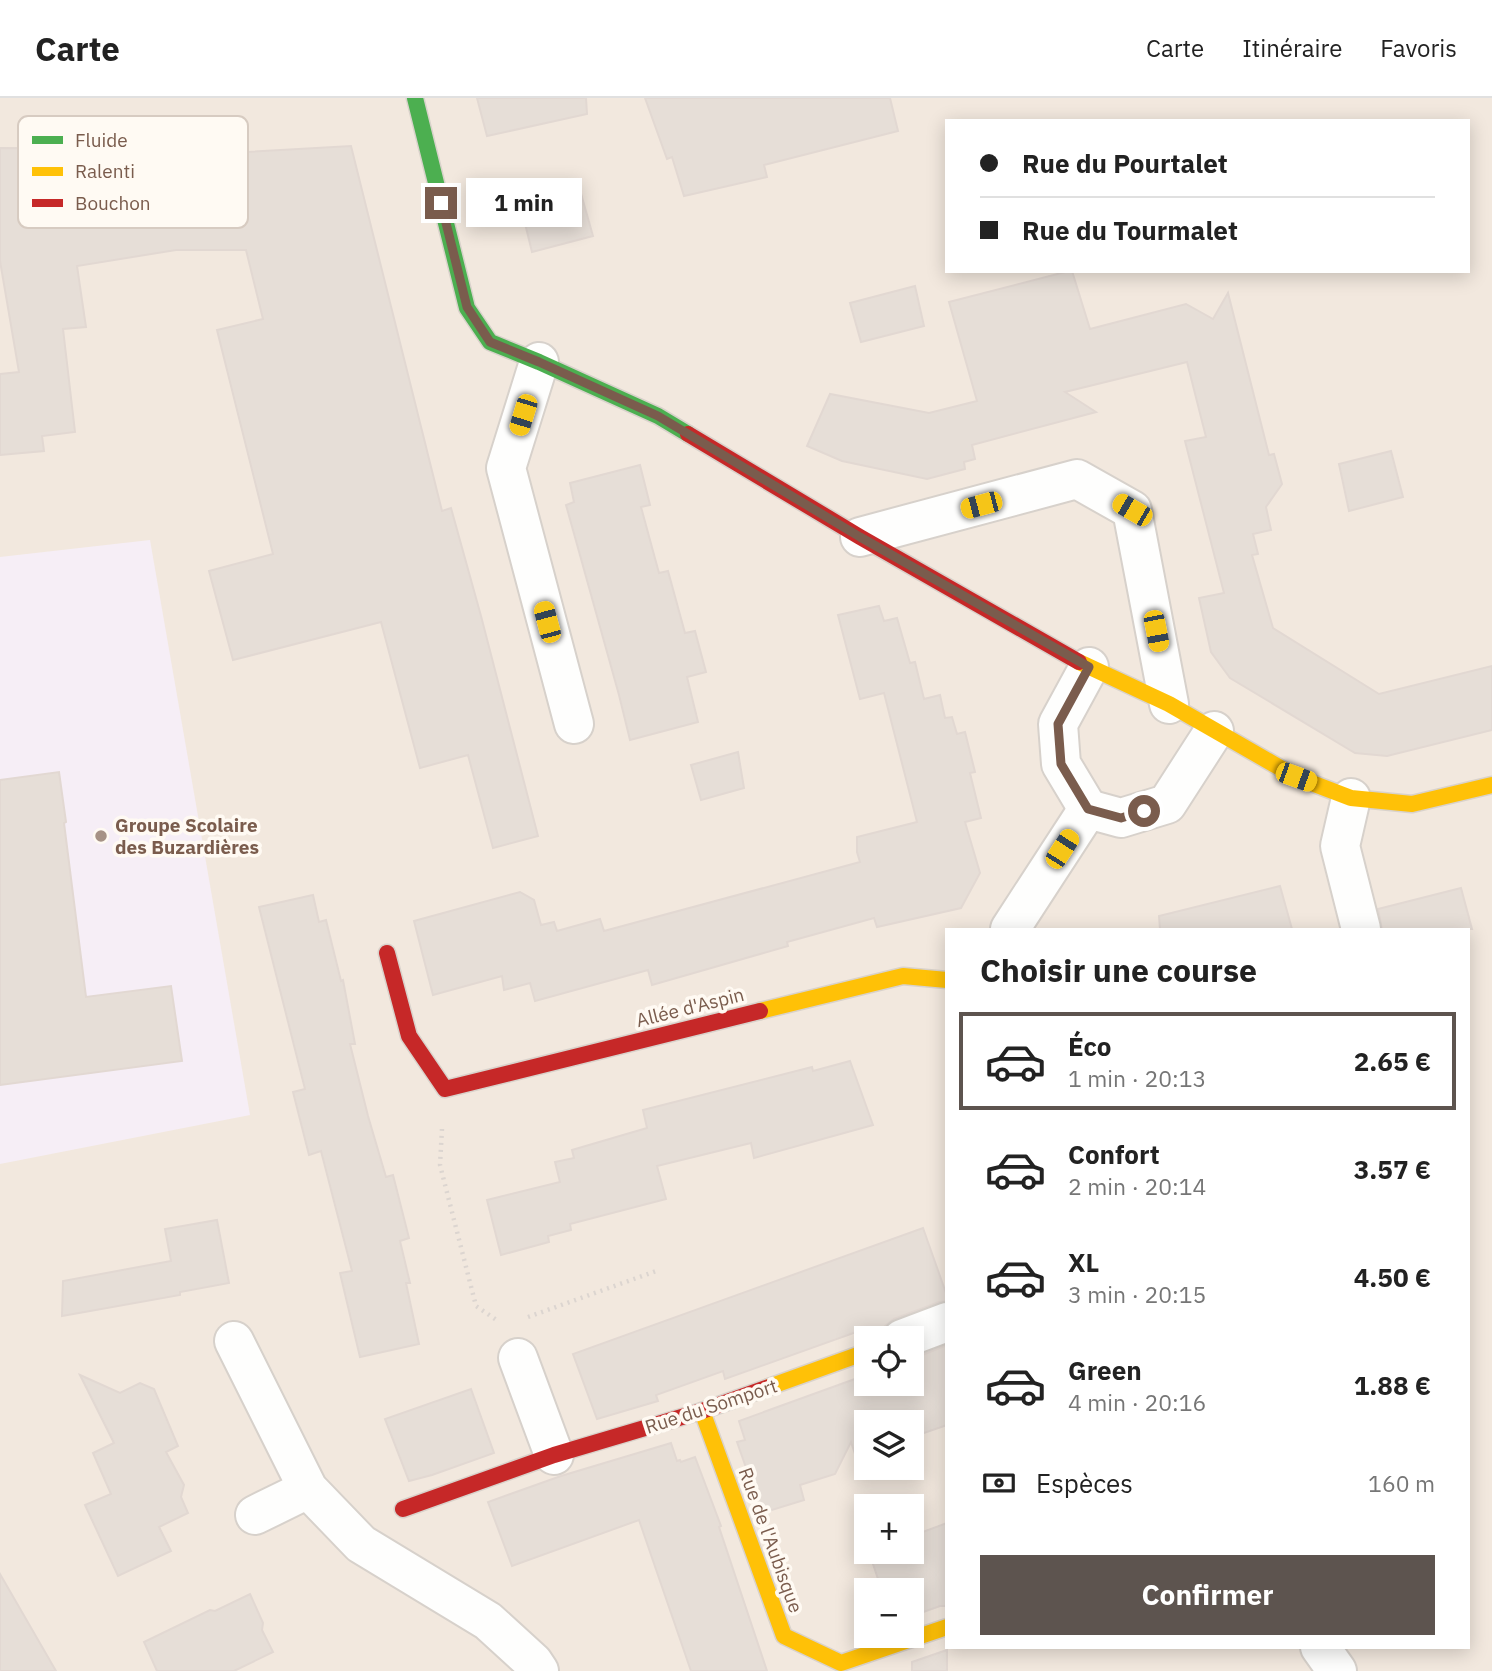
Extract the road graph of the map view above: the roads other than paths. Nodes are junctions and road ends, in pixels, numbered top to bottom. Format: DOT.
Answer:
graph roads {
  1 [pos="415,98"];
  2 [pos="539,362"];
  3 [pos="860,537"];
  4 [pos="1089,667"];
  5 [pos="1170,704"];
  6 [pos="575,724"];
  7 [pos="1214,731"];
  8 [pos="1492,785"];
  9 [pos="1351,798"];
  10 [pos="1088,809"];
  11 [pos="1011,928"];
  12 [pos="1361,928"];
  13 [pos="387,953"];
  14 [pos="945,980"];
  15 [pos="945,1323"];
  16 [pos="924,1331"];
  17 [pos="234,1341"];
  18 [pos="511,1342"];
  19 [pos="854,1356"];
  20 [pos="702,1411"];
  21 [pos="555,1455"];
  22 [pos="308,1489"];
  23 [pos="403,1509"];
  24 [pos="255,1515"];
  25 [pos="945,1628"];
  26 [pos="1321,1649"];
  27 [pos="539,1671"];
  28 [pos="1337,1671"];
  1 -- 2 [label="street"];
  2 -- 3 [label="street"];
  2 -- 6 [label="street"];
  3 -- 4 [label="street"];
  3 -- 5 [label="street"];
  4 -- 5 [label="street"];
  4 -- 10 [label="street"];
  5 -- 7 [label="street"];
  7 -- 9 [label="street"];
  7 -- 10 [label="street"];
  8 -- 9 [label="street"];
  9 -- 12 [label="street"];
  10 -- 11 [label="street"];
  13 -- 14 [label="street, Allée d'Aspin"];
  15 -- 16 [label="street"];
  17 -- 22 [label="street"];
  18 -- 21 [label="street"];
  19 -- 20 [label="street, Rue du Somport"];
  20 -- 21 [label="street, Rue du Somport"];
  20 -- 25 [label="street, Rue de l'Aubisque"];
  21 -- 23 [label="street, Rue du Somport"];
  22 -- 24 [label="street"];
  22 -- 27 [label="street"];
  26 -- 28 [label="street"];
}
